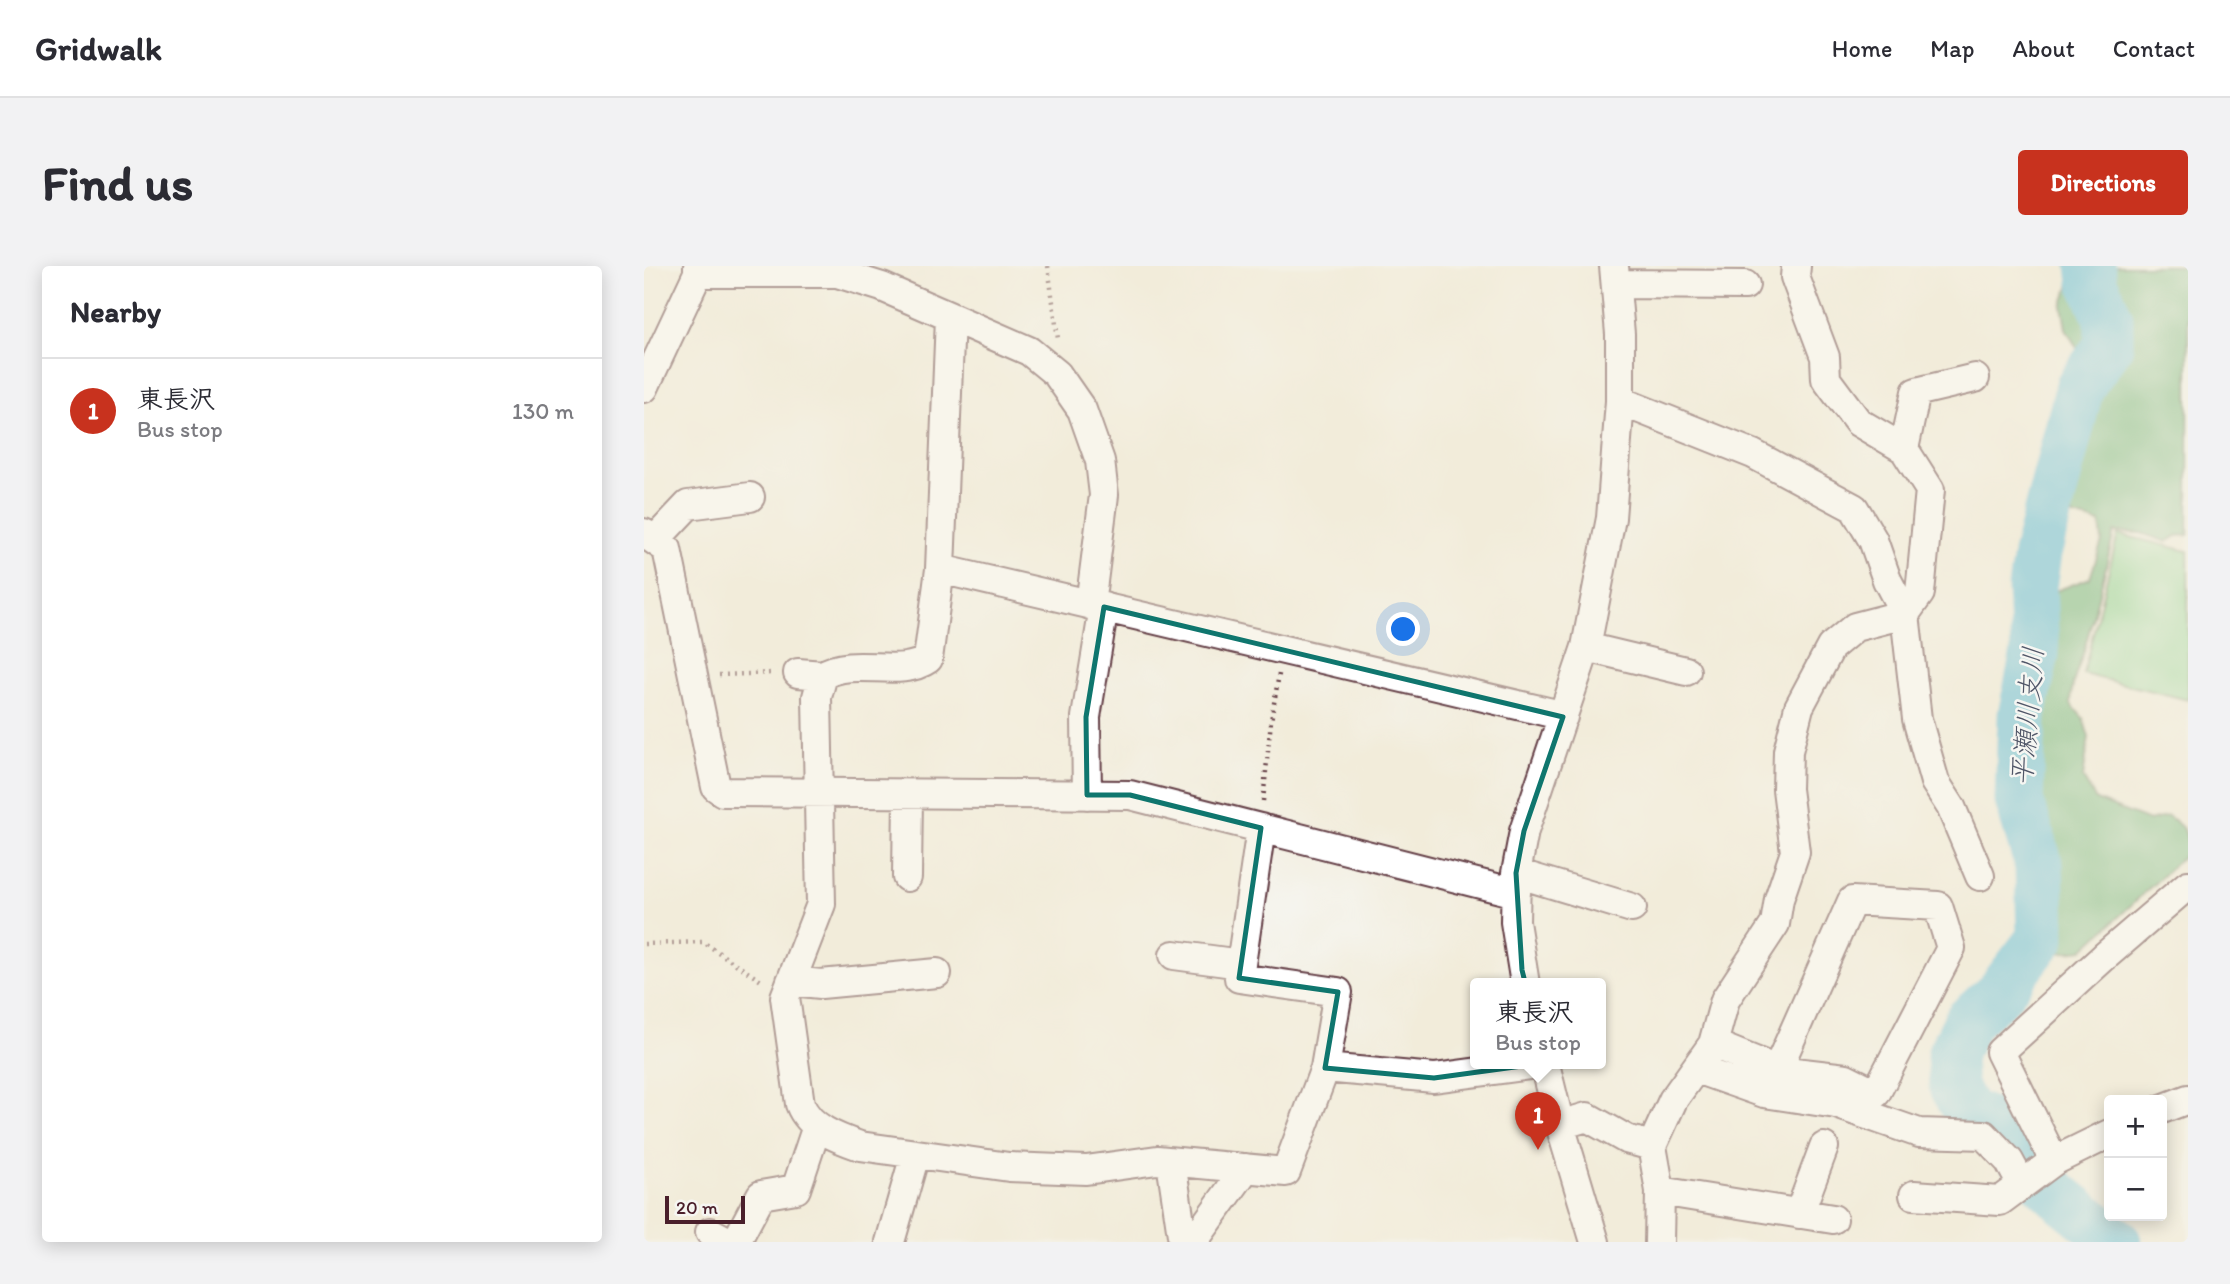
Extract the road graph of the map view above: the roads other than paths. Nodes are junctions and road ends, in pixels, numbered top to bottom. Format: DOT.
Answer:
graph roads {
  1 [pos="1796,266"];
  2 [pos="698,269"];
  3 [pos="1615,275"];
  4 [pos="1745,285"];
  5 [pos="950,317"];
  6 [pos="1975,378"];
  7 [pos="644,388"];
  8 [pos="1620,401"];
  9 [pos="1904,449"];
  10 [pos="750,497"];
  11 [pos="649,537"];
  12 [pos="940,569"];
  13 [pos="1097,606"];
  14 [pos="1905,614"];
  15 [pos="1586,647"];
  16 [pos="1686,671"];
  17 [pos="1563,717"];
  18 [pos="820,794"];
  19 [pos="1087,794"];
  20 [pos="908,795"];
  21 [pos="1261,828"];
  22 [pos="1980,876"];
  23 [pos="907,877"];
  24 [pos="1516,883"];
  25 [pos="2188,885"];
  26 [pos="1632,908"];
  27 [pos="1174,955"];
  28 [pos="1241,964"];
  29 [pos="937,974"];
  30 [pos="1524,978"];
  31 [pos="788,989"];
  32 [pos="1713,1044"];
  33 [pos="1325,1068"];
  34 [pos="1501,1069"];
  35 [pos="1546,1069"];
  36 [pos="1696,1069"];
  37 [pos="1777,1070"];
  38 [pos="2188,1099"];
  39 [pos="2167,1107"];
  40 [pos="1560,1125"];
  41 [pos="817,1126"];
  42 [pos="2104,1137"];
  43 [pos="1652,1146"];
  44 [pos="1824,1147"];
  45 [pos="915,1155"];
  46 [pos="1171,1162"];
  47 [pos="1246,1168"];
  48 [pos="2038,1173"];
  49 [pos="1660,1191"];
  50 [pos="1913,1195"];
  51 [pos="1799,1213"];
  52 [pos="1833,1219"];
  53 [pos="736,1242"];
  54 [pos="890,1242"];
  55 [pos="1184,1242"];
  56 [pos="1193,1242"];
  57 [pos="1595,1242"];
  58 [pos="1659,1242"];
  1 -- 9 [label="street"];
  2 -- 5 [label="street"];
  2 -- 7 [label="street"];
  3 -- 4 [label="street"];
  3 -- 8 [label="street"];
  5 -- 12 [label="street"];
  5 -- 13 [label="street"];
  6 -- 9 [label="street"];
  8 -- 14 [label="street"];
  8 -- 15 [label="street"];
  9 -- 14 [label="street"];
  10 -- 11 [label="street"];
  11 -- 18 [label="street"];
  12 -- 13 [label="street"];
  12 -- 18 [label="street"];
  13 -- 17 [label="street"];
  13 -- 19 [label="street"];
  14 -- 22 [label="street"];
  14 -- 32 [label="street"];
  15 -- 16 [label="street"];
  15 -- 17 [label="street"];
  17 -- 24 [label="street"];
  18 -- 20 [label="street"];
  18 -- 31 [label="street"];
  19 -- 20 [label="street"];
  19 -- 21 [label="street"];
  20 -- 23 [label="street"];
  21 -- 24 [label="street"];
  21 -- 28 [label="street"];
  24 -- 26 [label="street"];
  24 -- 30 [label="street"];
  25 -- 48 [label="street"];
  27 -- 28 [label="street"];
  28 -- 33 [label="street"];
  29 -- 31 [label="street"];
  31 -- 41 [label="street"];
  32 -- 36 [label="street"];
  32 -- 37 [label="street"];
  33 -- 34 [label="street"];
  33 -- 47 [label="street"];
  35 -- 40 [label="street"];
  36 -- 43 [label="street"];
  36 -- 48 [label="street"];
  37 -- 37 [label="street"];
  38 -- 39 [label="street"];
  40 -- 43 [label="street"];
  40 -- 57 [label="street"];
  41 -- 45 [label="street"];
  41 -- 53 [label="street"];
  42 -- 48 [label="street"];
  43 -- 49 [label="street"];
  44 -- 51 [label="street"];
  45 -- 46 [label="street"];
  45 -- 54 [label="street"];
  46 -- 47 [label="street"];
  46 -- 55 [label="street"];
  47 -- 56 [label="street"];
  48 -- 50 [label="street"];
  49 -- 51 [label="street"];
  49 -- 58 [label="street"];
  51 -- 52 [label="street"];
}
